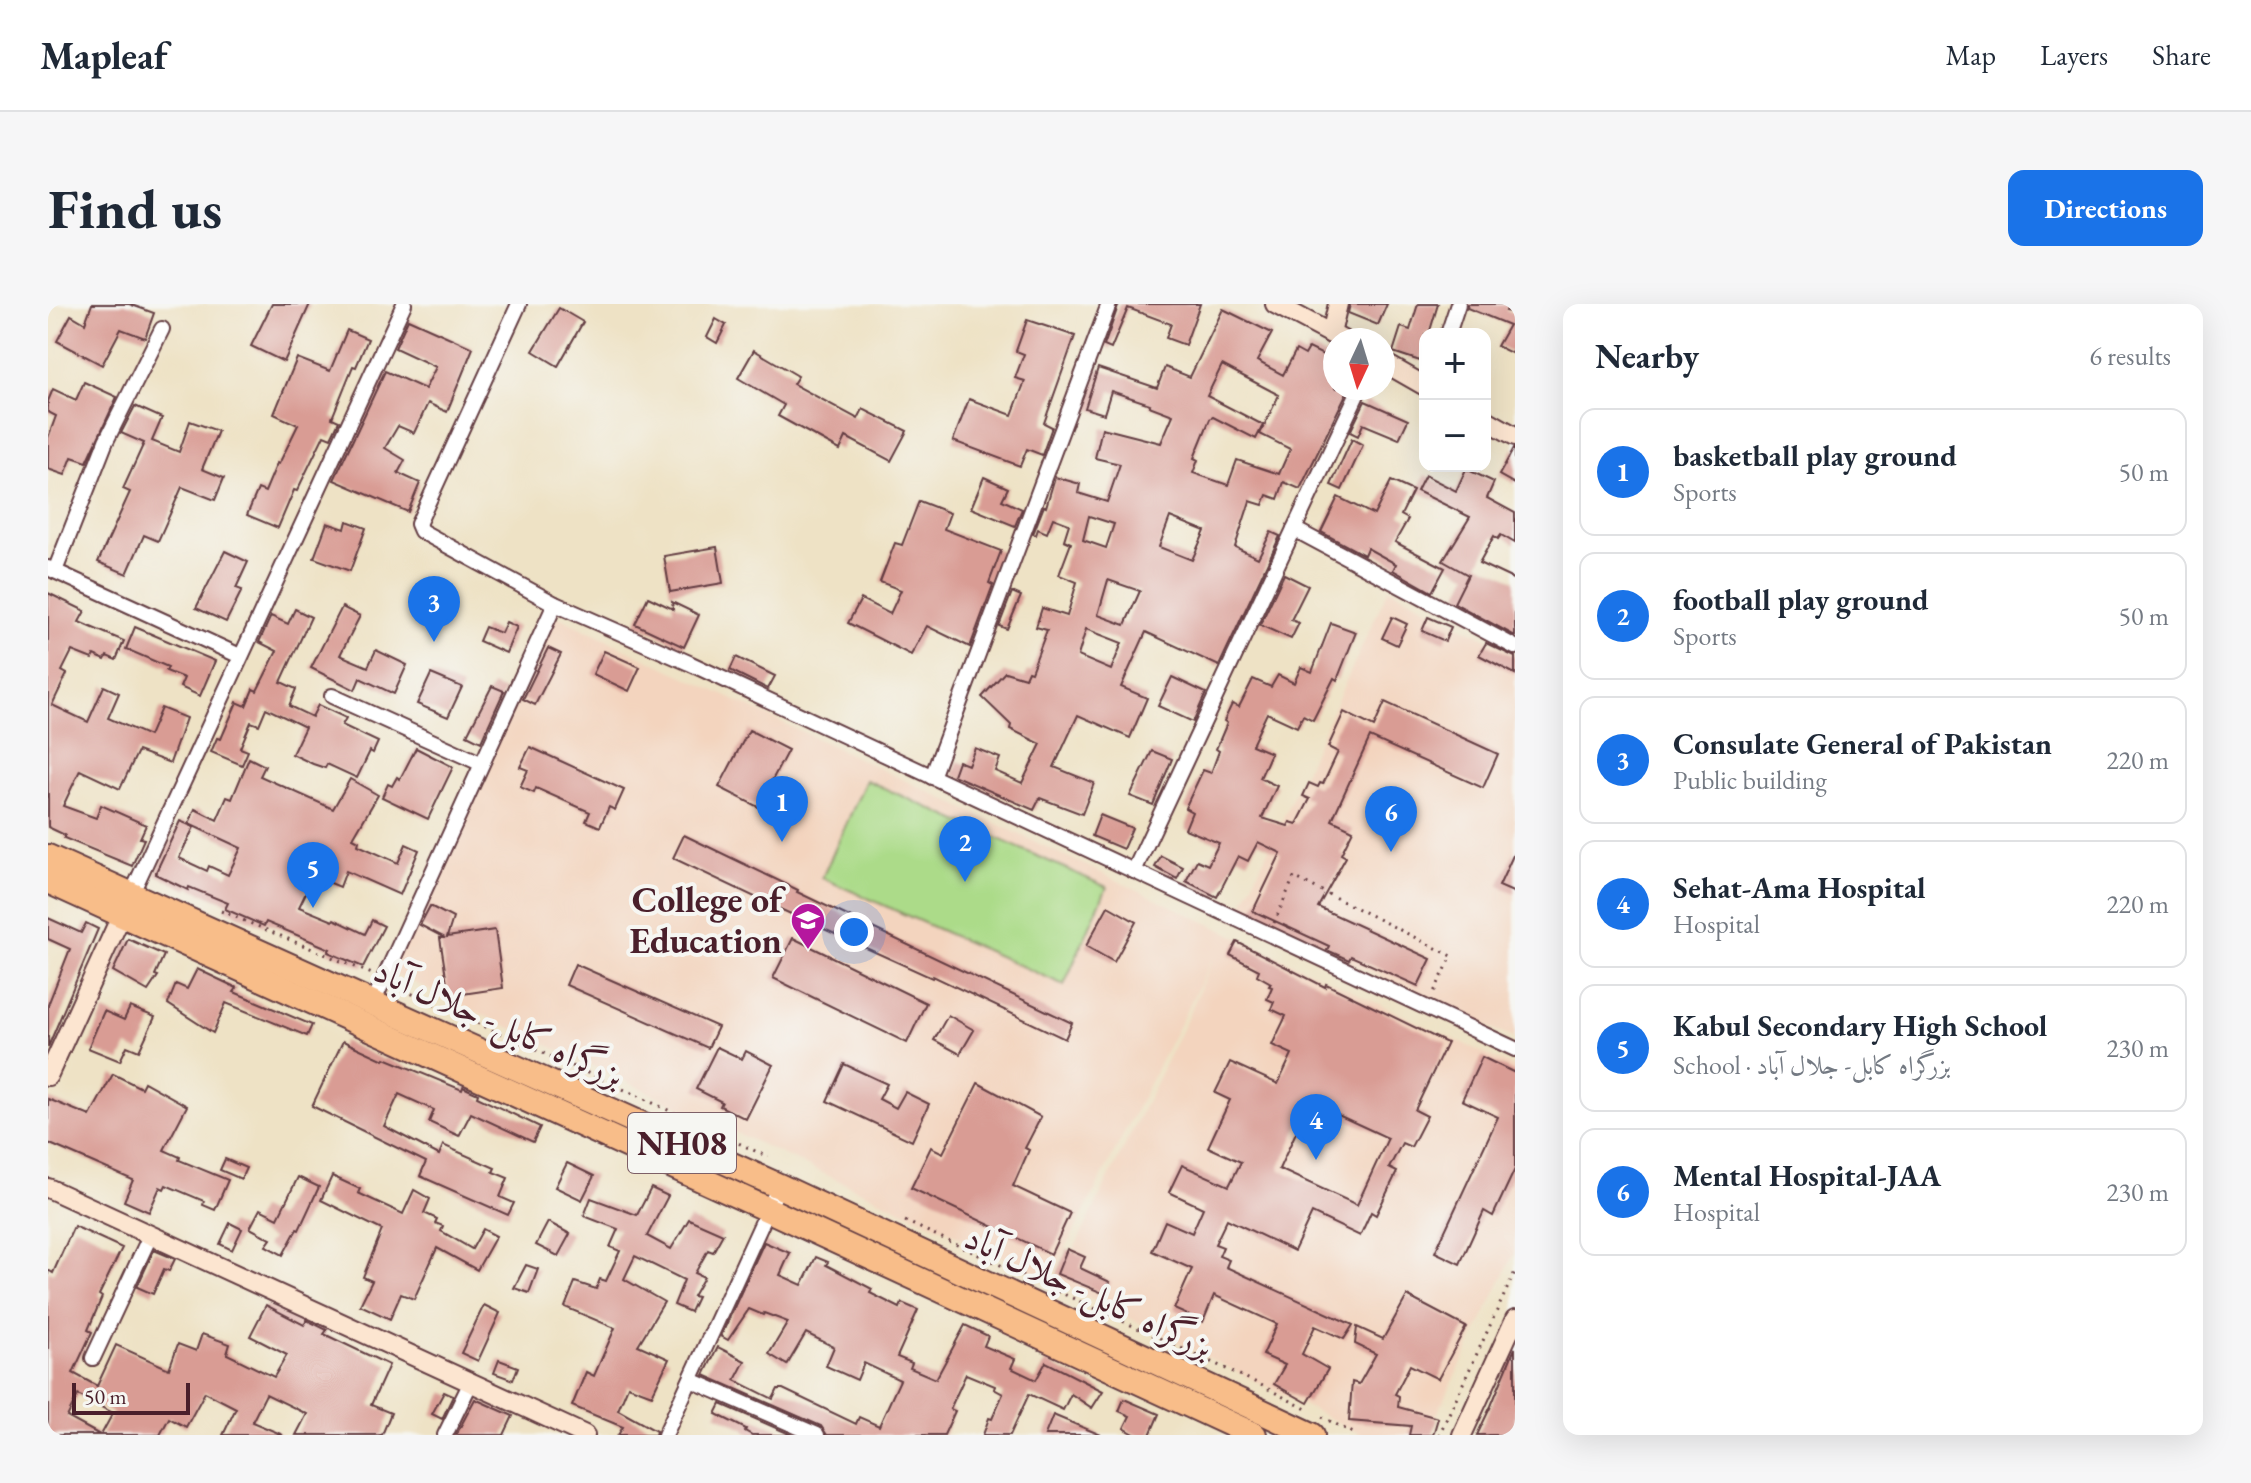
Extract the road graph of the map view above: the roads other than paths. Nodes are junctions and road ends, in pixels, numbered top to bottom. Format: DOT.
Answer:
graph roads {
  1 [pos="404,304"];
  2 [pos="519,304"];
  3 [pos="1109,304"];
  4 [pos="1275,304"];
  5 [pos="1338,304"];
  6 [pos="1458,304"];
  7 [pos="1337,328"];
  8 [pos="1450,328"];
  9 [pos="162,329"];
  10 [pos="1323,330"];
  11 [pos="1395,369"];
  12 [pos="1419,383"];
  13 [pos="1354,400"];
  14 [pos="1491,422"];
  15 [pos="1515,436"];
  16 [pos="1294,529"];
  17 [pos="52,569"];
  18 [pos="555,604"];
  19 [pos="1515,647"];
  20 [pos="240,656"];
  21 [pos="332,696"];
  22 [pos="480,763"];
  23 [pos="932,777"];
  24 [pos="48,857"];
  25 [pos="1134,871"];
  26 [pos="48,881"];
  27 [pos="126,904"];
  28 [pos="372,1005"];
  29 [pos="1515,1049"];
  30 [pos="48,1076"];
  31 [pos="778,1174"];
  32 [pos="48,1188"];
  33 [pos="769,1210"];
  34 [pos="150,1236"];
  35 [pos="1513,1327"];
  36 [pos="93,1358"];
  37 [pos="691,1380"];
  38 [pos="471,1382"];
  39 [pos="445,1435"];
  40 [pos="585,1435"];
  41 [pos="665,1435"];
  42 [pos="817,1435"];
  43 [pos="1254,1435"];
  44 [pos="1312,1435"];
  45 [pos="1462,1435"];
  1 -- 20 [label="street"];
  2 -- 18 [label="street"];
  3 -- 23 [label="street"];
  4 -- 10 [label="street"];
  5 -- 7 [label="street"];
  6 -- 8 [label="street"];
  9 -- 17 [label="street"];
  11 -- 12 [label="street"];
  13 -- 16 [label="street"];
  14 -- 15 [label="street"];
  16 -- 19 [label="street"];
  16 -- 25 [label="street"];
  17 -- 20 [label="street"];
  18 -- 22 [label="street"];
  18 -- 23 [label="street"];
  20 -- 27 [label="street"];
  21 -- 22 [label="street"];
  22 -- 28 [label="street"];
  23 -- 25 [label="street"];
  24 -- 27 [label="highway, بزرگراه کابل- جلال آباد / NH08"];
  25 -- 29 [label="street"];
  26 -- 27 [label="highway, بزرگراه کابل- جلال آباد / NH08"];
  27 -- 28 [label="highway, بزرگراه کابل- جلال آباد / NH08"];
  27 -- 30 [label="street"];
  27 -- 33 [label="highway, بزرگراه کابل- جلال آباد / NH08"];
  28 -- 31 [label="highway, بزرگراه کابل- جلال آباد / NH08"];
  31 -- 33 [label="street"];
  31 -- 44 [label="highway, بزرگراه کابل- جلال آباد / NH08"];
  32 -- 34 [label="street"];
  33 -- 37 [label="street"];
  33 -- 43 [label="highway, بزرگراه کابل- جلال آباد / NH08"];
  34 -- 36 [label="street"];
  34 -- 38 [label="street"];
  35 -- 45 [label="street"];
  37 -- 41 [label="street"];
  37 -- 42 [label="street"];
  38 -- 39 [label="street"];
  38 -- 40 [label="street"];
}
